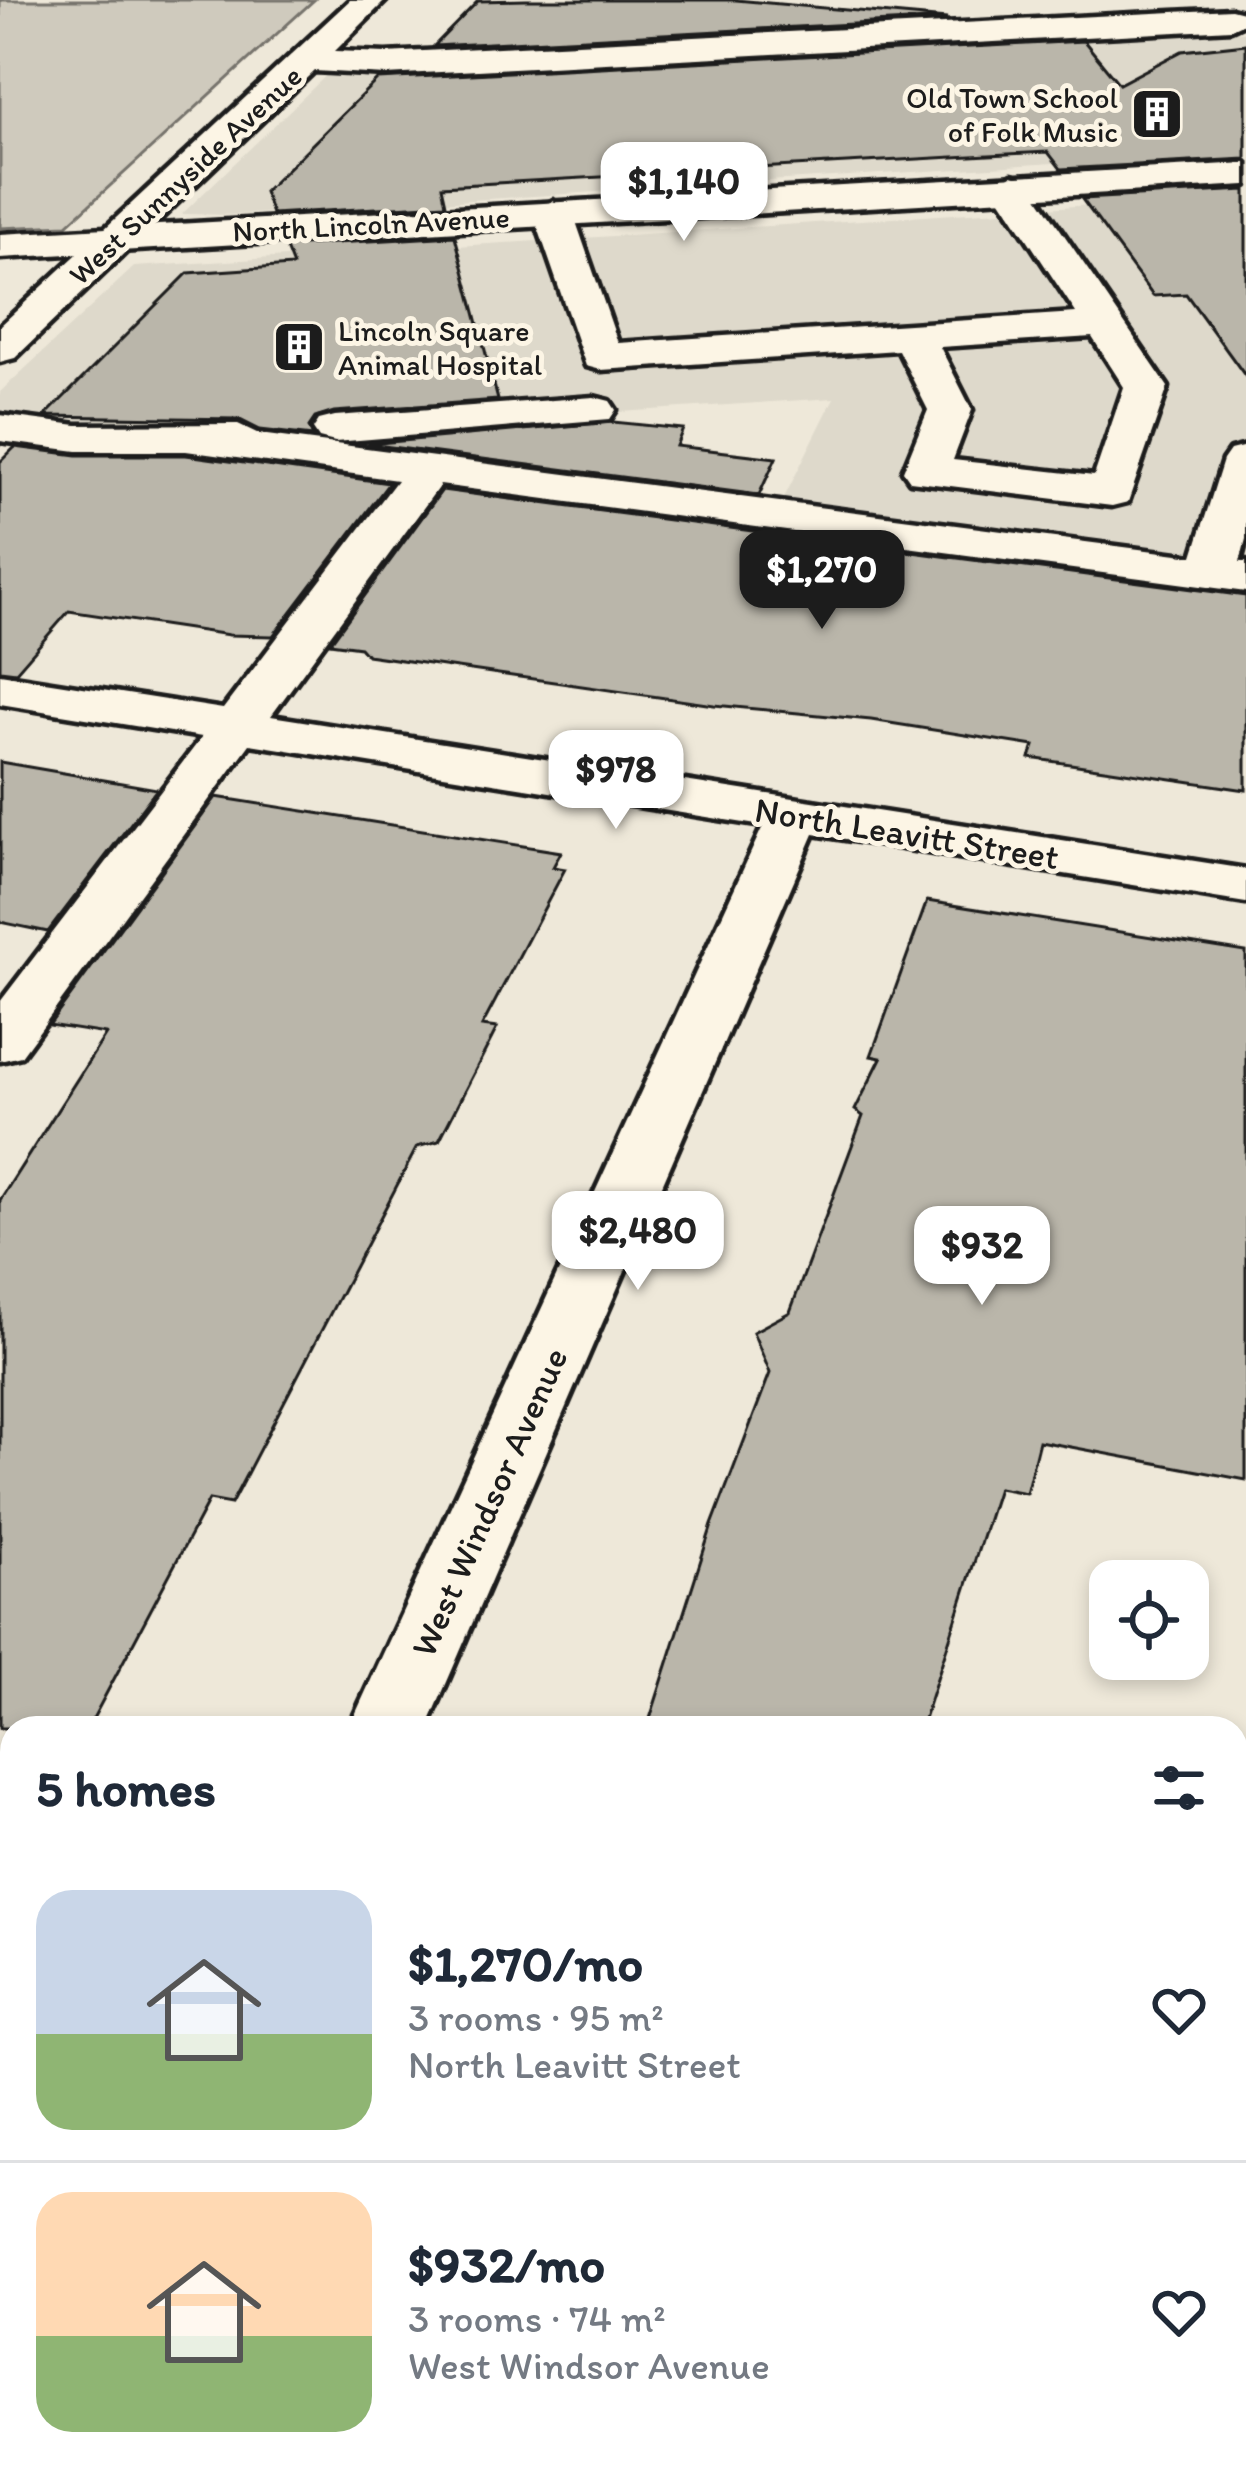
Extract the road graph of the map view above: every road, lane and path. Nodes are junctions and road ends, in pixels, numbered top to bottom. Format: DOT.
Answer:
graph roads {
  1 [pos="370,0"];
  2 [pos="1020,0"];
  3 [pos="761,16"];
  4 [pos="1239,20"];
  5 [pos="738,48"];
  6 [pos="306,60"];
  7 [pos="1246,174"];
  8 [pos="1012,187"];
  9 [pos="553,214"];
  10 [pos="118,239"];
  11 [pos="0,246"];
  12 [pos="1104,324"];
  13 [pos="913,337"];
  14 [pos="0,349"];
  15 [pos="595,410"];
  16 [pos="0,428"];
  17 [pos="197,440"];
  18 [pos="1246,460"];
  19 [pos="428,470"];
  20 [pos="1229,575"];
  21 [pos="0,689"];
  22 [pos="237,725"];
  23 [pos="795,815"];
  24 [pos="1246,886"];
  25 [pos="0,1043"];
  26 [pos="393,1716"];
  1 -- 6 [label="street, West Sunnyside Avenue"];
  2 -- 4 [label="street"];
  3 -- 5 [label="street"];
  4 -- 5 [label="street"];
  5 -- 6 [label="street"];
  6 -- 10 [label="street, West Sunnyside Avenue"];
  7 -- 8 [label="street, North Lincoln Avenue"];
  8 -- 9 [label="street, North Lincoln Avenue"];
  8 -- 12 [label="street"];
  9 -- 10 [label="street, North Lincoln Avenue"];
  9 -- 13 [label="street"];
  10 -- 11 [label="street, North Lincoln Avenue"];
  10 -- 14 [label="street, West Sunnyside Avenue"];
  12 -- 13 [label="street"];
  12 -- 13 [label="street"];
  15 -- 17 [label="street"];
  16 -- 17 [label="street"];
  17 -- 19 [label="street"];
  18 -- 20 [label="street"];
  19 -- 20 [label="street"];
  19 -- 22 [label="street"];
  21 -- 22 [label="street, North Leavitt Street"];
  22 -- 23 [label="street, North Leavitt Street"];
  22 -- 25 [label="street"];
  23 -- 24 [label="street, North Leavitt Street"];
  23 -- 26 [label="street, West Windsor Avenue"];
}
